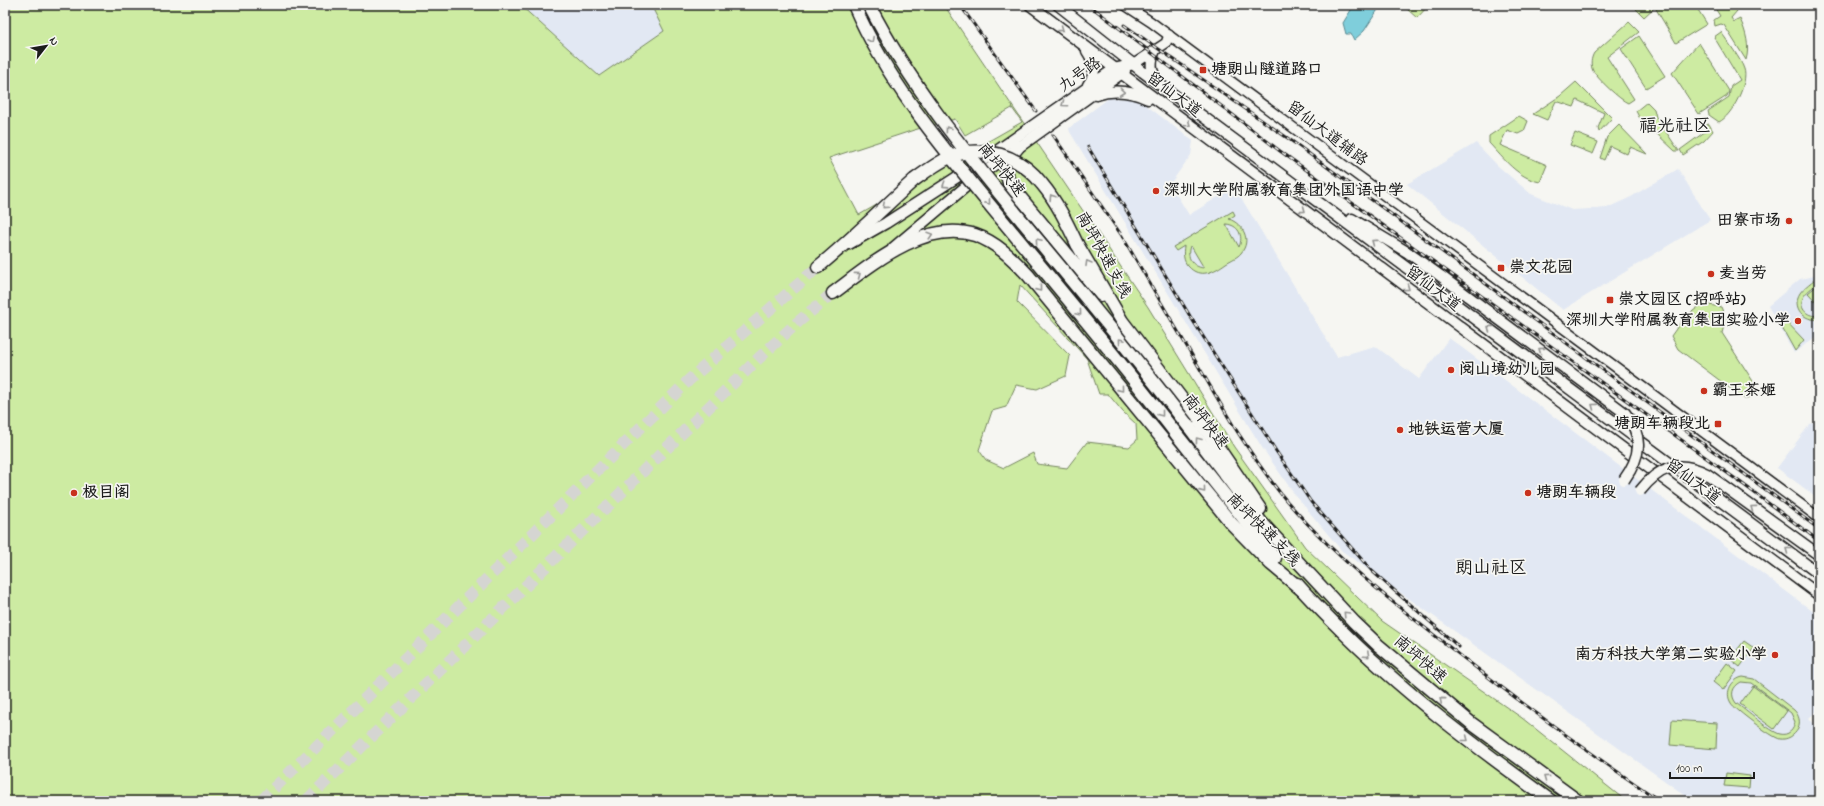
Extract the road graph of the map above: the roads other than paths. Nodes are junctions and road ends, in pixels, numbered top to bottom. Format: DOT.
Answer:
graph roads {
  1 [pos="854,5"];
  2 [pos="869,5"];
  3 [pos="1030,5"];
  4 [pos="1058,5"];
  5 [pos="1125,5"];
  6 [pos="1135,5"];
  7 [pos="1169,35"];
  8 [pos="1082,45"];
  9 [pos="1155,50"];
  10 [pos="1134,64"];
  11 [pos="1118,72"];
  12 [pos="1160,84"];
  13 [pos="1083,96"];
  14 [pos="1167,109"];
  15 [pos="1018,148"];
  16 [pos="1303,189"];
  17 [pos="840,249"];
  18 [pos="882,257"];
  19 [pos="818,267"];
  20 [pos="834,293"];
  21 [pos="1122,321"];
  22 [pos="1624,480"];
  23 [pos="1640,491"];
  24 [pos="1819,512"];
  25 [pos="1819,518"];
  26 [pos="1819,555"];
  27 [pos="1300,565"];
  28 [pos="1819,574"];
  29 [pos="1302,590"];
  30 [pos="1819,595"];
  31 [pos="1552,801"];
  32 [pos="1578,801"];
  1 -- 29 [label="highway, 南坪快速, one-way, bridge"];
  27 -- 2 [label="highway, 南坪快速, one-way, bridge"];
  3 -- 8 [label="main road, 留仙大道, one-way"];
  4 -- 10 [label="main road, 留仙大道"];
  5 -- 7 [label="main road, 留仙大道辅路"];
  6 -- 24 [label="main road, 留仙大道辅路"];
  7 -- 9 [label="main road"];
  7 -- 25 [label="main road, 留仙大道辅路"];
  8 -- 11 [label="main road, 留仙大道"];
  8 -- 13 [label="main road"];
  9 -- 10 [label="main road"];
  9 -- 12 [label="main road"];
  10 -- 11 [label="main road, 九号路"];
  10 -- 12 [label="main road, 留仙大道"];
  11 -- 13 [label="main road, 九号路"];
  11 -- 14 [label="main road, 留仙大道"];
  12 -- 16 [label="main road, 留仙大道"];
  13 -- 14 [label="main road, one-way"];
  13 -- 15 [label="main road, 九号路"];
  13 -- 17 [label="main road, 九号路, one-way"];
  14 -- 30 [label="main road, 留仙大道, one-way"];
  15 -- 18 [label="main road, 九号路"];
  15 -- 21 [label="highway"];
  22 -- 16 [label="main road, one-way, bridge"];
  28 -- 16 [label="main road, 留仙大道, one-way"];
  17 -- 19 [label="highway, 南坪快速支线"];
  21 -- 17 [label="highway, 南坪快速支线, one-way, bridge"];
  20 -- 18 [label="highway, 南坪快速支线, one-way"];
  18 -- 29 [label="highway, 南坪快速支线, one-way"];
  21 -- 27 [label="highway, 南坪快速支线"];
  26 -- 23 [label="main road, one-way, bridge"];
  32 -- 27 [label="highway, 南坪快速, one-way"];
  29 -- 31 [label="highway, 南坪快速, one-way"];
}
